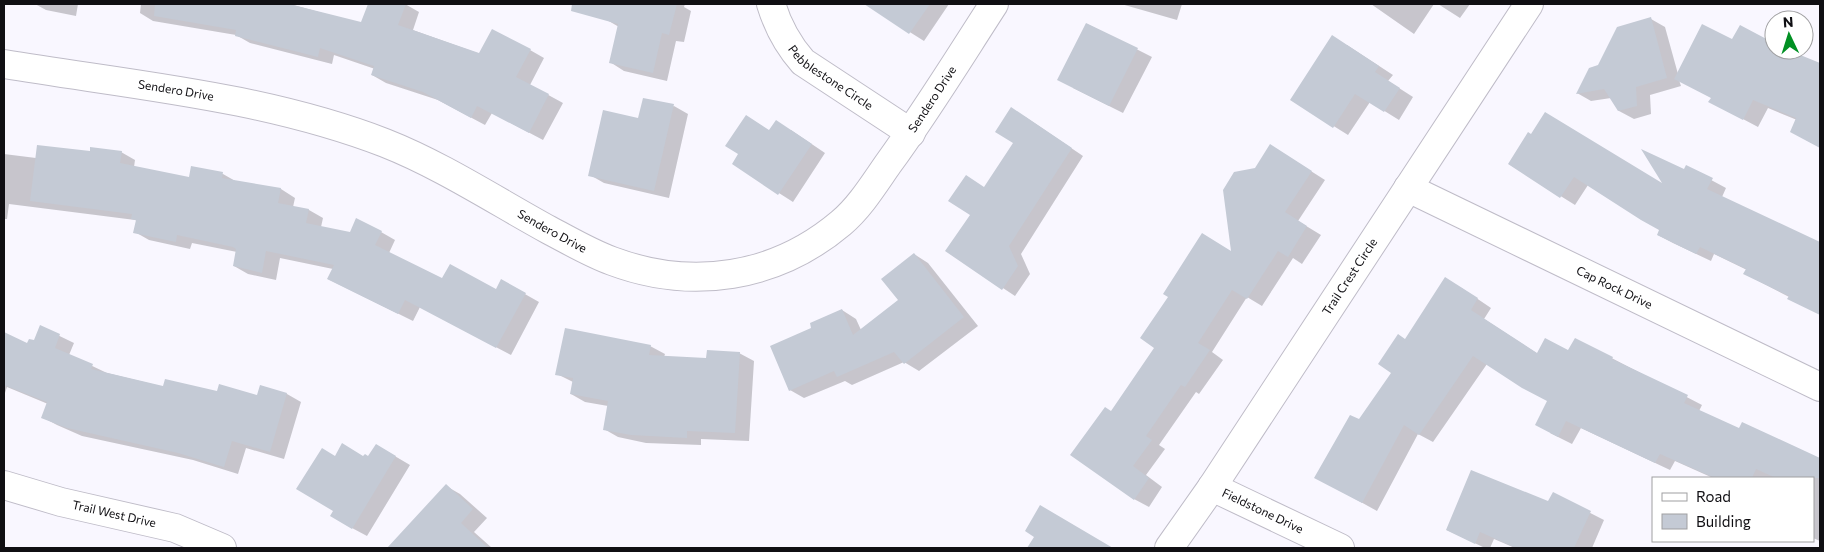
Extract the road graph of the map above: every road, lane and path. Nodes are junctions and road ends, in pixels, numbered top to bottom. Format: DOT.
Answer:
graph roads {
  1 [pos="771,4"];
  2 [pos="994,4"];
  3 [pos="1529,4"];
  4 [pos="4,64"];
  5 [pos="911,133"];
  6 [pos="1408,188"];
  7 [pos="1820,386"];
  8 [pos="4,485"];
  9 [pos="1212,487"];
  10 [pos="222,548"];
  11 [pos="1170,548"];
  12 [pos="1340,548"];
  1 -- 5 [label="street, Pebblestone Circle"];
  2 -- 5 [label="street, Sendero Drive"];
  3 -- 6 [label="street, Trail Crest Circle"];
  4 -- 5 [label="street, Sendero Drive"];
  6 -- 7 [label="street, Cap Rock Drive"];
  6 -- 9 [label="street, Trail Crest Circle"];
  8 -- 10 [label="street, Trail West Drive"];
  9 -- 11 [label="street, Trail Crest Circle"];
  9 -- 12 [label="street, Fieldstone Drive"];
}
